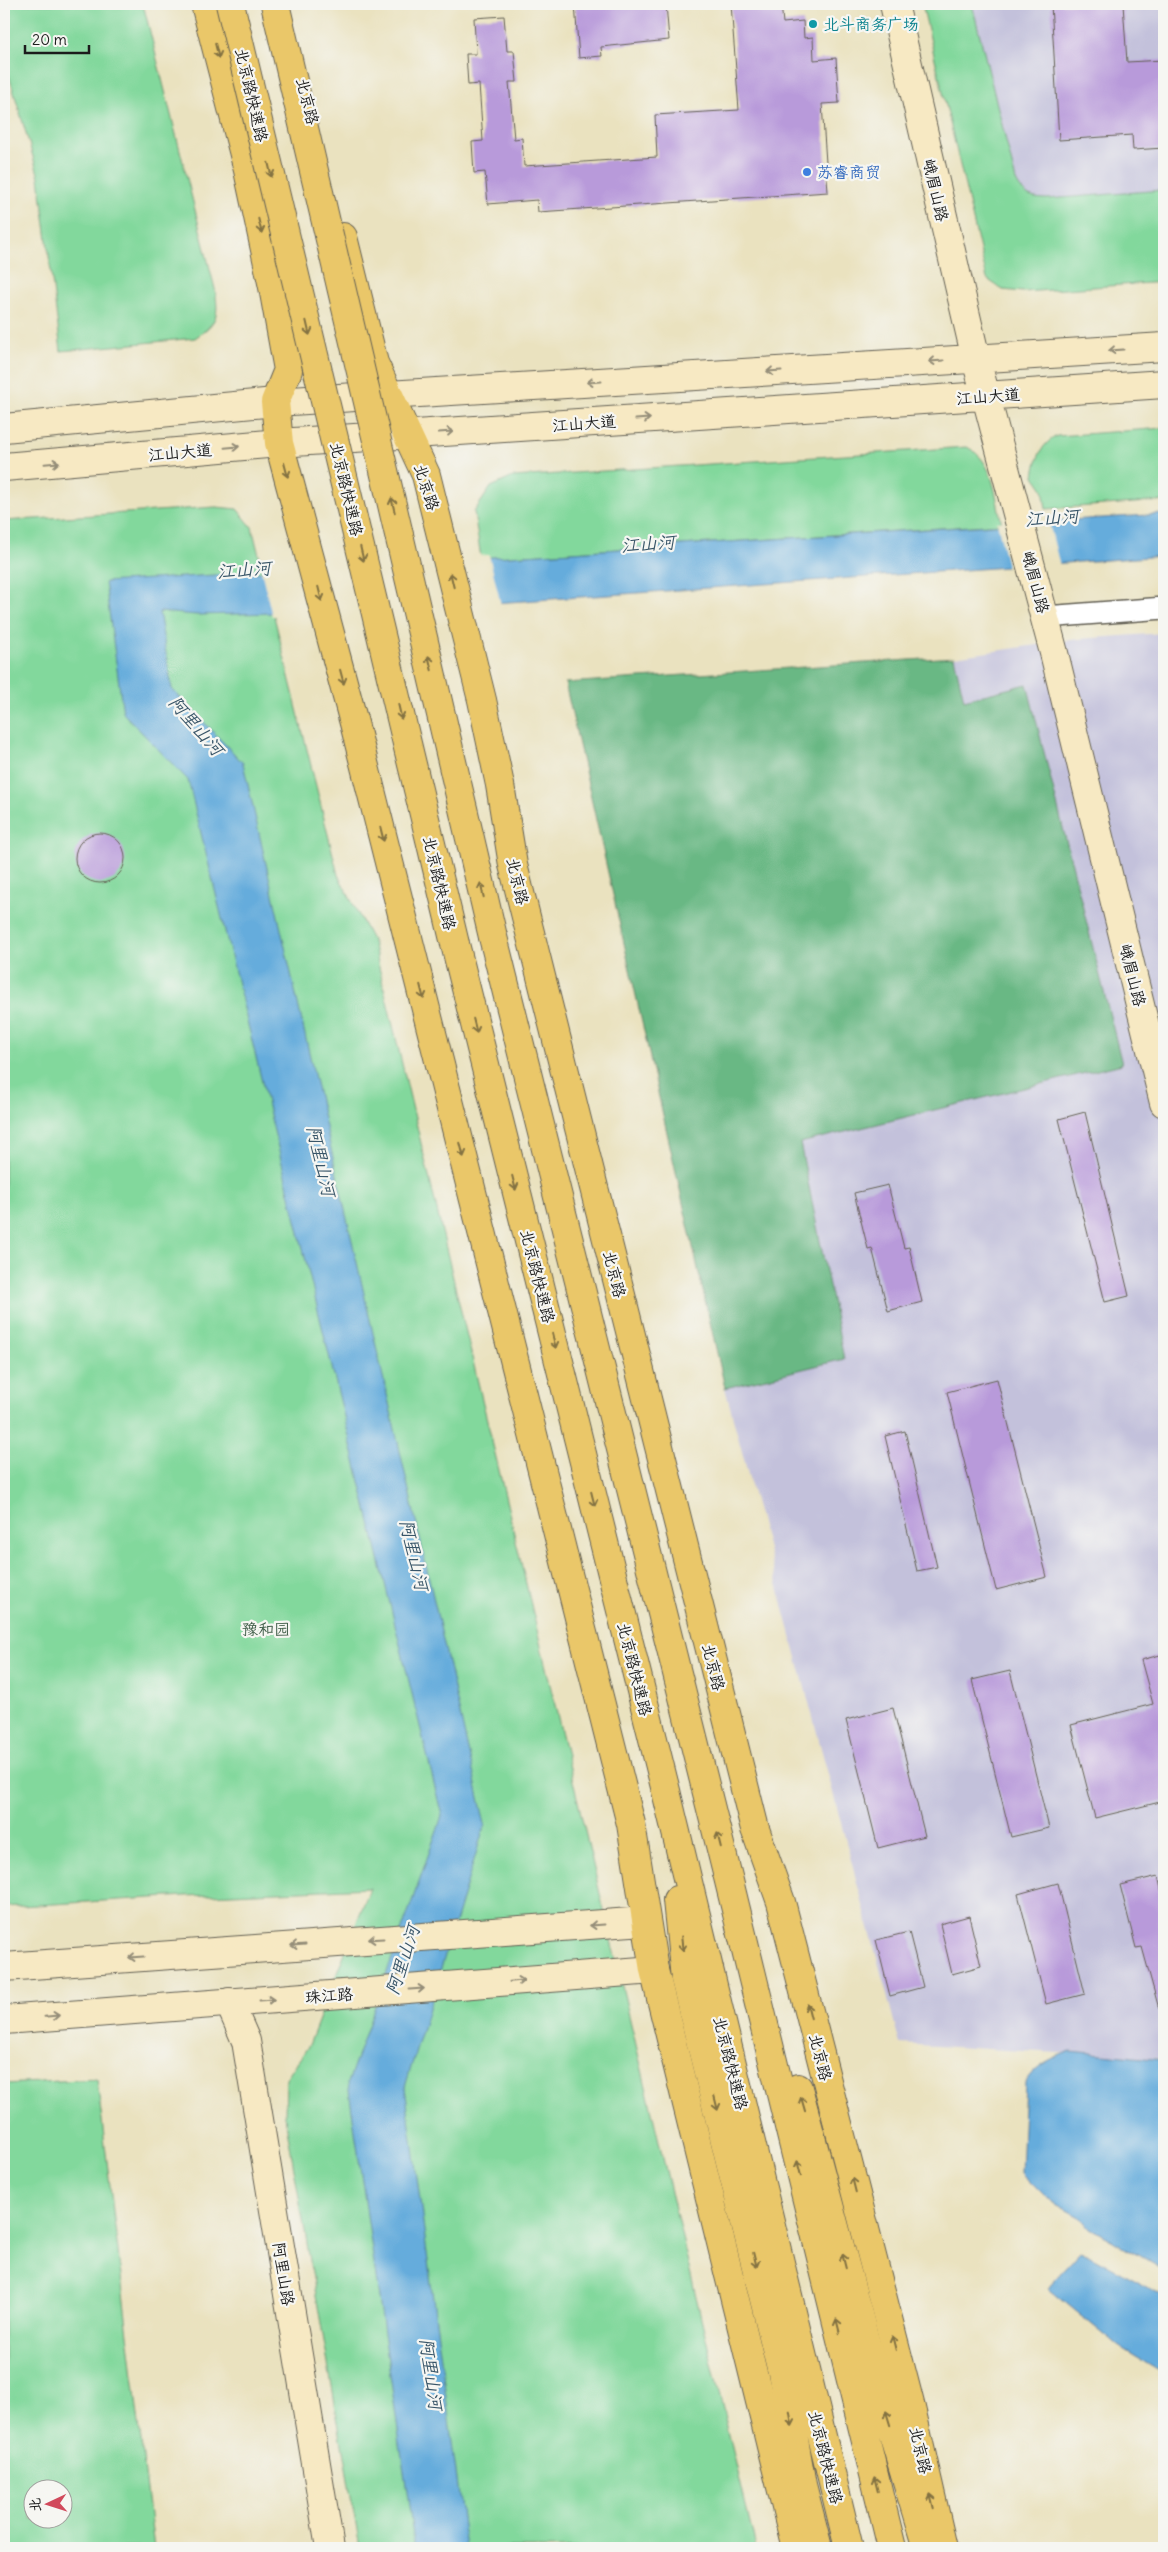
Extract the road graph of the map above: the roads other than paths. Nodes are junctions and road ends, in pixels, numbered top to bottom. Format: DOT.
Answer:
graph roads {
  1 [pos="205,4"];
  2 [pos="230,4"];
  3 [pos="275,4"];
  4 [pos="284,4"];
  5 [pos="894,4"];
  6 [pos="1164,347"];
  7 [pos="976,358"];
  8 [pos="1164,384"];
  9 [pos="389,395"];
  10 [pos="986,396"];
  11 [pos="275,402"];
  12 [pos="4,428"];
  13 [pos="407,434"];
  14 [pos="279,443"];
  15 [pos="4,468"];
  16 [pos="1164,608"];
  17 [pos="1044,617"];
  18 [pos="1164,1103"];
  19 [pos="666,1791"];
  20 [pos="728,1877"];
  21 [pos="645,1921"];
  22 [pos="4,1967"];
  23 [pos="654,1970"];
  24 [pos="229,2002"];
  25 [pos="4,2020"];
  26 [pos="330,2548"];
  27 [pos="796,2548"];
  28 [pos="818,2548"];
  29 [pos="848,2548"];
  30 [pos="892,2548"];
  31 [pos="927,2548"];
  32 [pos="943,2548"];
  1 -- 11 [label="main road, one-way"];
  2 -- 19 [label="main road, 北京路快速路, one-way, bridge"];
  20 -- 3 [label="main road, one-way, bridge"];
  4 -- 9 [label="main road, 北京路"];
  5 -- 7 [label="street, 峨眉山路"];
  6 -- 7 [label="street, one-way"];
  7 -- 9 [label="street, one-way"];
  7 -- 10 [label="street, 峨眉山路"];
  8 -- 10 [label="street, 江山大道"];
  9 -- 11 [label="street"];
  9 -- 13 [label="main road, 北京路"];
  13 -- 10 [label="street, 江山大道, one-way"];
  10 -- 17 [label="street, 峨眉山路"];
  11 -- 12 [label="street"];
  11 -- 14 [label="main road"];
  13 -- 14 [label="street, 江山大道"];
  32 -- 13 [label="main road, 北京路, one-way"];
  15 -- 14 [label="street, 江山大道, one-way"];
  14 -- 21 [label="main road, one-way"];
  16 -- 17 [label="street"];
  17 -- 18 [label="street, 峨眉山路"];
  19 -- 28 [label="main road, one-way"];
  19 -- 29 [label="main road, 北京路快速路"];
  30 -- 20 [label="main road, one-way"];
  31 -- 20 [label="main road, one-way"];
  21 -- 22 [label="street, one-way"];
  21 -- 23 [label="main road"];
  24 -- 23 [label="street, 珠江路, one-way"];
  23 -- 27 [label="main road"];
  25 -- 24 [label="street, 珠江路, one-way"];
  24 -- 26 [label="street, 阿里山路"];
}
